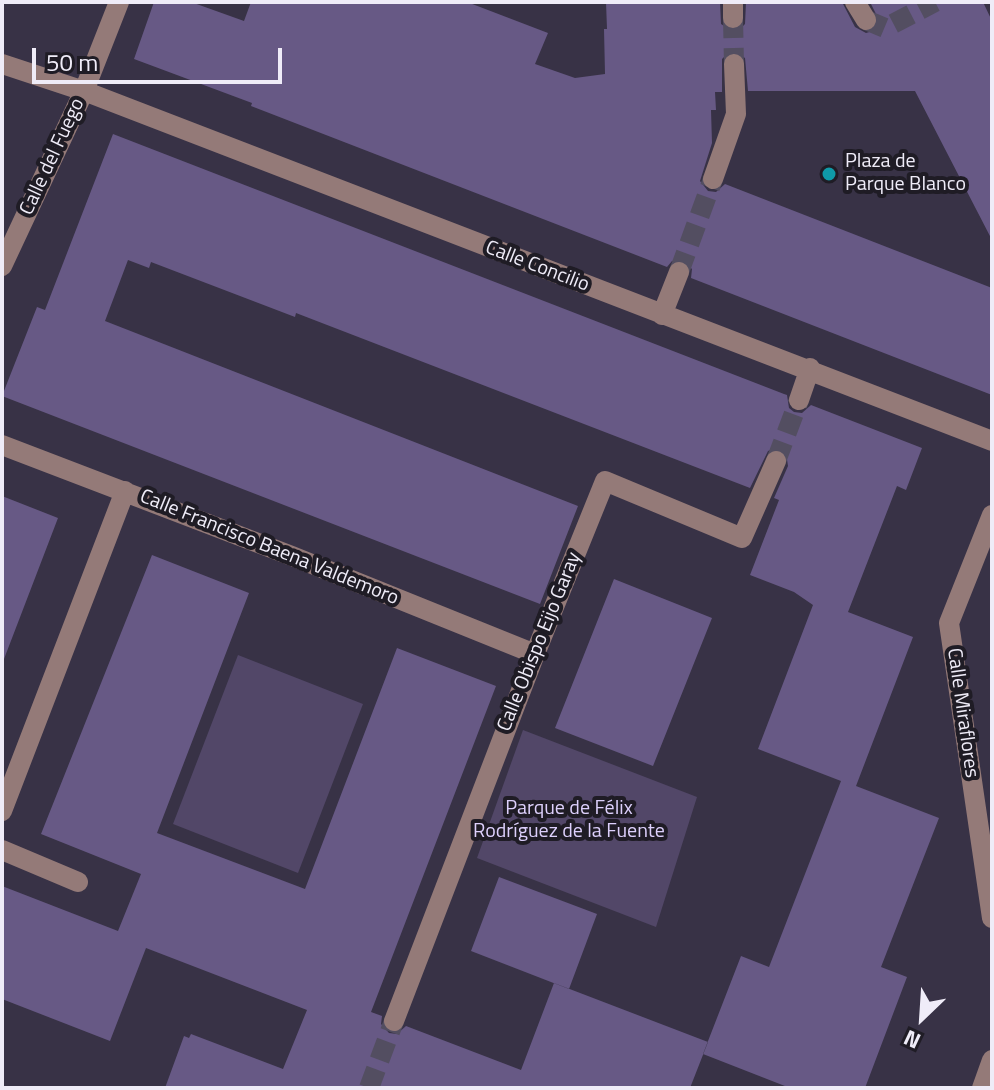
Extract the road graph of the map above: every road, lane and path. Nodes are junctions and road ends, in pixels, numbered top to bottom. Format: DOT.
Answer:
graph roads {
  1 [pos="119,2"];
  2 [pos="855,2"];
  3 [pos="866,20"];
  4 [pos="2,64"];
  5 [pos="734,64"];
  6 [pos="84,91"];
  7 [pos="713,179"];
  8 [pos="2,266"];
  9 [pos="679,272"];
  10 [pos="662,315"];
  11 [pos="810,368"];
  12 [pos="799,400"];
  13 [pos="992,441"];
  14 [pos="2,445"];
  15 [pos="776,461"];
  16 [pos="125,491"];
  17 [pos="991,518"];
  18 [pos="535,654"];
  19 [pos="982,778"];
  20 [pos="2,811"];
  21 [pos="2,850"];
  22 [pos="78,882"];
  23 [pos="992,918"];
  24 [pos="394,1021"];
  25 [pos="992,1060"];
  26 [pos="982,1088"];
  1 -- 6 [label="street, Calle del Fuego"];
  2 -- 3 [label="street"];
  4 -- 6 [label="street, Calle Concilio"];
  5 -- 7 [label="street"];
  6 -- 8 [label="street, Calle del Fuego"];
  6 -- 10 [label="street, Calle Concilio"];
  9 -- 10 [label="street"];
  10 -- 11 [label="street, Calle Concilio"];
  11 -- 12 [label="street"];
  11 -- 13 [label="street, Calle Concilio"];
  14 -- 16 [label="street, Calle Francisco Baena Valdemoro"];
  15 -- 18 [label="street, Calle Obispo Eijo Garay"];
  16 -- 18 [label="street, Calle Francisco Baena Valdemoro"];
  16 -- 20 [label="street"];
  17 -- 19 [label="street, Calle Miraflores"];
  18 -- 24 [label="street, Calle Obispo Eijo Garay"];
  19 -- 23 [label="street, Calle Miraflores"];
  21 -- 22 [label="street"];
  25 -- 26 [label="street"];
}
